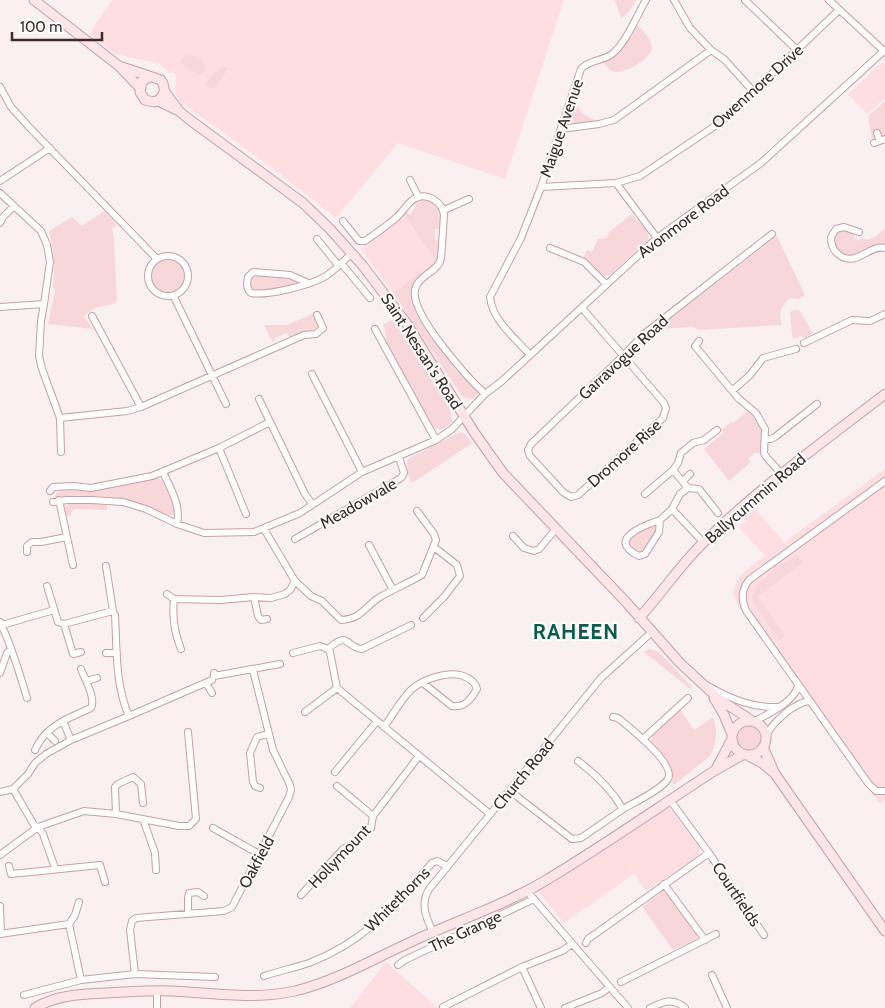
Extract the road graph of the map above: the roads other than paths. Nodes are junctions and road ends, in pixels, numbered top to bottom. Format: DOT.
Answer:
graph roads {
  1 [pos="34,0"];
  2 [pos="646,0"];
  3 [pos="674,0"];
  4 [pos="745,0"];
  5 [pos="829,0"];
  6 [pos="45,4"];
  7 [pos="840,10"];
  8 [pos="711,50"];
  9 [pos="797,50"];
  10 [pos="885,51"];
  11 [pos="120,66"];
  12 [pos="150,77"];
  13 [pos="0,87"];
  14 [pos="140,88"];
  15 [pos="754,91"];
  16 [pos="164,92"];
  17 [pos="158,101"];
  18 [pos="179,111"];
  19 [pos="561,129"];
  20 [pos="877,133"];
  21 [pos="880,141"];
  22 [pos="50,148"];
  23 [pos="410,180"];
  24 [pos="0,181"];
  25 [pos="616,183"];
  26 [pos="541,186"];
  27 [pos="0,193"];
  28 [pos="418,196"];
  29 [pos="469,200"];
  30 [pos="13,207"];
  31 [pos="444,210"];
  32 [pos="343,221"];
  33 [pos="0,223"];
  34 [pos="859,232"];
  35 [pos="772,234"];
  36 [pos="657,238"];
  37 [pos="317,239"];
  38 [pos="550,248"];
  39 [pos="885,248"];
  40 [pos="352,253"];
  41 [pos="157,259"];
  42 [pos="340,264"];
  43 [pos="308,283"];
  44 [pos="606,284"];
  45 [pos="174,297"];
  46 [pos="370,298"];
  47 [pos="44,304"];
  48 [pos="0,307"];
  49 [pos="582,308"];
  50 [pos="885,314"];
  51 [pos="92,316"];
  52 [pos="317,316"];
  53 [pos="375,329"];
  54 [pos="699,341"];
  55 [pos="804,343"];
  56 [pos="796,349"];
  57 [pos="530,355"];
  58 [pos="622,357"];
  59 [pos="312,374"];
  60 [pos="211,375"];
  61 [pos="733,390"];
  62 [pos="485,394"];
  63 [pos="885,394"];
  64 [pos="259,399"];
  65 [pos="226,404"];
  66 [pos="817,404"];
  67 [pos="141,407"];
  68 [pos="465,416"];
  69 [pos="60,418"];
  70 [pos="270,422"];
  71 [pos="717,430"];
  72 [pos="766,438"];
  73 [pos="436,440"];
  74 [pos="219,448"];
  75 [pos="528,450"];
  76 [pos="61,452"];
  77 [pos="399,457"];
  78 [pos="673,470"];
  79 [pos="164,472"];
  80 [pos="362,472"];
  81 [pos="781,473"];
  82 [pos="690,474"];
  83 [pos="682,480"];
  84 [pos="885,481"];
  85 [pos="688,488"];
  86 [pos="50,491"];
  87 [pos="645,494"];
  88 [pos="312,504"];
  89 [pos="672,509"];
  90 [pos="417,511"];
  91 [pos="718,513"];
  92 [pos="246,514"];
  93 [pos="660,520"];
  94 [pos="177,524"];
  95 [pos="264,529"];
  96 [pos="556,529"];
  97 [pos="513,536"];
  98 [pos="67,537"];
  99 [pos="295,539"];
  100 [pos="703,542"];
  101 [pos="369,545"];
  102 [pos="434,547"];
  103 [pos="27,552"];
  104 [pos="73,565"];
  105 [pos="106,566"];
  106 [pos="295,581"];
  107 [pos="47,586"];
  108 [pos="393,590"];
  109 [pos="167,594"];
  110 [pos="254,597"];
  111 [pos="174,599"];
  112 [pos="54,610"];
  113 [pos="115,615"];
  114 [pos="423,618"];
  115 [pos="640,618"];
  116 [pos="267,619"];
  117 [pos="1,623"];
  118 [pos="64,624"];
  119 [pos="411,624"];
  120 [pos="652,632"];
  121 [pos="181,649"];
  122 [pos="328,649"];
  123 [pos="11,650"];
  124 [pos="81,652"];
  125 [pos="106,653"];
  126 [pos="117,653"];
  127 [pos="293,653"];
  128 [pos="280,664"];
  129 [pos="81,669"];
  130 [pos="253,670"];
  131 [pos="0,673"];
  132 [pos="97,678"];
  133 [pos="210,678"];
  134 [pos="86,681"];
  135 [pos="699,681"];
  136 [pos="423,683"];
  137 [pos="798,685"];
  138 [pos="337,688"];
  139 [pos="710,692"];
  140 [pos="212,693"];
  141 [pos="27,698"];
  142 [pos="688,698"];
  143 [pos="809,701"];
  144 [pos="779,707"];
  145 [pos="305,712"];
  146 [pos="129,716"];
  147 [pos="614,717"];
  148 [pos="63,721"];
  149 [pos="377,721"];
  150 [pos="753,721"];
  151 [pos="384,727"];
  152 [pos="188,732"];
  153 [pos="47,733"];
  154 [pos="268,734"];
  155 [pos="732,736"];
  156 [pos="766,737"];
  157 [pos="71,740"];
  158 [pos="643,740"];
  159 [pos="55,741"];
  160 [pos="763,747"];
  161 [pos="35,750"];
  162 [pos="746,755"];
  163 [pos="419,756"];
  164 [pos="578,761"];
  165 [pos="714,771"];
  166 [pos="335,772"];
  167 [pos="775,774"];
  168 [pos="337,786"];
  169 [pos="260,788"];
  170 [pos="13,789"];
  171 [pos="510,791"];
  172 [pos="885,791"];
  173 [pos="0,792"];
  174 [pos="670,800"];
  175 [pos="143,803"];
  176 [pos="623,809"];
  177 [pos="116,814"];
  178 [pos="490,814"];
  179 [pos="373,816"];
  180 [pos="142,820"];
  181 [pos="38,827"];
  182 [pos="213,828"];
  183 [pos="709,853"];
  184 [pos="259,854"];
  185 [pos="0,855"];
  186 [pos="10,866"];
  187 [pos="447,866"];
  188 [pos="55,868"];
  189 [pos="156,870"];
  190 [pos="105,882"];
  191 [pos="664,884"];
  192 [pos="526,890"];
  193 [pos="301,895"];
  194 [pos="204,896"];
  195 [pos="534,898"];
  196 [pos="79,902"];
  197 [pos="0,906"];
  198 [pos="188,914"];
  199 [pos="69,924"];
  200 [pos="885,931"];
  201 [pos="432,932"];
  202 [pos="1,934"];
  203 [pos="716,934"];
  204 [pos="764,935"];
  205 [pos="705,940"];
  206 [pos="586,943"];
  207 [pos="572,944"];
  208 [pos="398,965"];
  209 [pos="522,967"];
  210 [pos="135,974"];
  211 [pos="712,975"];
  212 [pos="264,976"];
  213 [pos="215,977"];
  214 [pos="81,980"];
  215 [pos="621,982"];
  216 [pos="609,987"];
  217 [pos="157,991"];
  218 [pos="24,995"];
  219 [pos="443,1007"];
  220 [pos="34,1008"];
  221 [pos="157,1008"];
  222 [pos="541,1008"];
  223 [pos="565,1008"];
  224 [pos="628,1008"];
  225 [pos="651,1008"];
  226 [pos="685,1008"];
  227 [pos="728,1008"];
  1 -- 6 [label="main road"];
  2 -- 19 [label="street, Maigue Avenue"];
  3 -- 8 [label="street"];
  4 -- 9 [label="street"];
  5 -- 7 [label="street"];
  6 -- 11 [label="main road"];
  7 -- 9 [label="street, Owenmore Drive"];
  7 -- 10 [label="street"];
  8 -- 15 [label="street"];
  8 -- 19 [label="street"];
  9 -- 15 [label="street, Owenmore Drive"];
  10 -- 36 [label="street, Avonmore Road"];
  11 -- 12 [label="main road"];
  11 -- 14 [label="main road"];
  12 -- 14 [label="main road"];
  12 -- 16 [label="main road"];
  13 -- 22 [label="street"];
  14 -- 17 [label="main road"];
  15 -- 25 [label="street, Owenmore Drive"];
  16 -- 17 [label="main road"];
  16 -- 18 [label="main road, Saint Nessan's Road"];
  17 -- 18 [label="main road, Saint Nessan's Road"];
  18 -- 40 [label="main road, Saint Nessan's Road"];
  19 -- 26 [label="street, Maigue Avenue"];
  20 -- 21 [label="street"];
  22 -- 24 [label="street"];
  22 -- 41 [label="street"];
  23 -- 28 [label="street"];
  25 -- 26 [label="street, Owenmore Drive"];
  25 -- 36 [label="street"];
  26 -- 57 [label="street, Maigue Avenue"];
  27 -- 30 [label="street"];
  28 -- 31 [label="street"];
  28 -- 32 [label="street"];
  29 -- 31 [label="street"];
  30 -- 33 [label="street"];
  30 -- 47 [label="street"];
  31 -- 62 [label="street"];
  34 -- 39 [label="street"];
  35 -- 58 [label="street, Garravogue Road"];
  36 -- 44 [label="street, Avonmore Road"];
  37 -- 42 [label="street"];
  38 -- 44 [label="street"];
  40 -- 42 [label="street"];
  40 -- 68 [label="main road, Saint Nessan's Road"];
  41 -- 45 [label="street"];
  41 -- 45 [label="street"];
  42 -- 43 [label="street"];
  42 -- 46 [label="street"];
  43 -- 43 [label="street"];
  44 -- 49 [label="street, Avonmore Road"];
  45 -- 60 [label="street"];
  47 -- 48 [label="street"];
  47 -- 69 [label="street"];
  49 -- 57 [label="street, Avonmore Road"];
  49 -- 58 [label="street, Dromore Rise"];
  50 -- 55 [label="street"];
  51 -- 67 [label="street"];
  52 -- 60 [label="street"];
  53 -- 73 [label="street"];
  54 -- 61 [label="street"];
  56 -- 61 [label="street"];
  57 -- 62 [label="street, Avonmore Road"];
  58 -- 75 [label="street, Garravogue Road"];
  58 -- 75 [label="street, Dromore Rise"];
  59 -- 80 [label="street, Meadowvale"];
  60 -- 65 [label="street"];
  60 -- 67 [label="street"];
  61 -- 72 [label="street"];
  62 -- 68 [label="street, Avonmore Road"];
  63 -- 81 [label="main road, Ballycummin Road"];
  64 -- 70 [label="street, Meadowvale"];
  66 -- 72 [label="street"];
  67 -- 69 [label="street"];
  68 -- 73 [label="street, Meadowvale"];
  68 -- 96 [label="main road, Saint Nessan's Road"];
  69 -- 76 [label="street"];
  70 -- 74 [label="street"];
  70 -- 88 [label="street, Meadowvale"];
  71 -- 78 [label="street"];
  72 -- 81 [label="street"];
  73 -- 77 [label="street, Meadowvale"];
  74 -- 79 [label="street"];
  74 -- 92 [label="street"];
  77 -- 80 [label="street, Meadowvale"];
  77 -- 99 [label="street, Meadowvale"];
  78 -- 83 [label="street"];
  78 -- 87 [label="street"];
  79 -- 86 [label="street"];
  79 -- 94 [label="street"];
  80 -- 88 [label="street, Meadowvale"];
  81 -- 100 [label="main road, Ballycummin Road"];
  82 -- 83 [label="street"];
  83 -- 85 [label="street"];
  84 -- 137 [label="street"];
  85 -- 89 [label="street"];
  85 -- 91 [label="street"];
  88 -- 95 [label="street, Meadowvale"];
  89 -- 93 [label="street"];
  89 -- 100 [label="street"];
  90 -- 102 [label="street"];
  93 -- 93 [label="street"];
  94 -- 95 [label="street, Meadowvale"];
  94 -- 98 [label="street, Meadowvale"];
  95 -- 106 [label="street"];
  96 -- 97 [label="street"];
  96 -- 115 [label="main road, Saint Nessan's Road"];
  98 -- 103 [label="street"];
  98 -- 104 [label="street, Meadowvale"];
  100 -- 115 [label="main road, Ballycummin Road"];
  101 -- 108 [label="street"];
  102 -- 108 [label="street"];
  102 -- 114 [label="street"];
  105 -- 118 [label="street"];
  106 -- 108 [label="street"];
  106 -- 110 [label="street"];
  107 -- 112 [label="street"];
  109 -- 111 [label="street"];
  110 -- 111 [label="street"];
  110 -- 116 [label="street"];
  111 -- 121 [label="street"];
  112 -- 117 [label="street"];
  112 -- 118 [label="street"];
  113 -- 126 [label="street"];
  115 -- 120 [label="main road, Saint Nessan's Road"];
  117 -- 123 [label="street"];
  118 -- 124 [label="street"];
  119 -- 122 [label="street"];
  120 -- 135 [label="main road, Saint Nessan's Road"];
  120 -- 171 [label="street, Church Road"];
  122 -- 127 [label="street"];
  122 -- 138 [label="street"];
  123 -- 131 [label="street"];
  123 -- 141 [label="street"];
  125 -- 126 [label="street"];
  126 -- 146 [label="street"];
  128 -- 130 [label="street"];
  129 -- 134 [label="street"];
  130 -- 133 [label="street"];
  130 -- 154 [label="street, Oakfield"];
  132 -- 134 [label="street"];
  133 -- 140 [label="street"];
  133 -- 146 [label="street"];
  134 -- 148 [label="street"];
  135 -- 139 [label="main road, Saint Nessan's Road"];
  135 -- 144 [label="street"];
  136 -- 136 [label="street"];
  136 -- 151 [label="street"];
  137 -- 143 [label="street"];
  137 -- 144 [label="street"];
  138 -- 145 [label="street"];
  138 -- 149 [label="street"];
  139 -- 150 [label="main road"];
  139 -- 155 [label="main road"];
  142 -- 158 [label="street"];
  143 -- 156 [label="street"];
  143 -- 172 [label="street"];
  144 -- 150 [label="street"];
  146 -- 157 [label="street"];
  147 -- 158 [label="street"];
  148 -- 153 [label="street"];
  148 -- 157 [label="street"];
  149 -- 151 [label="street"];
  149 -- 166 [label="street"];
  150 -- 155 [label="main road"];
  150 -- 156 [label="main road"];
  151 -- 163 [label="street"];
  152 -- 180 [label="street"];
  153 -- 159 [label="street"];
  153 -- 161 [label="street"];
  154 -- 169 [label="street"];
  154 -- 184 [label="street, Oakfield"];
  155 -- 162 [label="main road"];
  155 -- 165 [label="main road"];
  156 -- 160 [label="main road"];
  157 -- 170 [label="street"];
  158 -- 176 [label="street"];
  160 -- 162 [label="main road"];
  160 -- 167 [label="main road"];
  162 -- 165 [label="main road"];
  162 -- 167 [label="main road"];
  163 -- 178 [label="street"];
  163 -- 179 [label="street, Hollymount"];
  164 -- 176 [label="street"];
  165 -- 174 [label="main road"];
  167 -- 200 [label="main road"];
  168 -- 179 [label="street, Hollymount"];
  170 -- 173 [label="street"];
  170 -- 181 [label="street"];
  171 -- 176 [label="street"];
  171 -- 178 [label="street, Church Road"];
  174 -- 183 [label="street, Courtfields"];
  174 -- 192 [label="main road"];
  175 -- 177 [label="street"];
  177 -- 180 [label="street"];
  177 -- 181 [label="street"];
  178 -- 187 [label="street, Church Road"];
  179 -- 193 [label="street, Hollymount"];
  180 -- 189 [label="street"];
  181 -- 185 [label="street"];
  181 -- 188 [label="street"];
  182 -- 184 [label="street"];
  183 -- 191 [label="street, Courtfields"];
  183 -- 204 [label="street, Courtfields"];
  184 -- 198 [label="street, Oakfield"];
  186 -- 188 [label="street"];
  187 -- 201 [label="street, Church Road"];
  187 -- 212 [label="street, Whitethorns"];
  188 -- 190 [label="street"];
  191 -- 205 [label="street"];
  191 -- 206 [label="street, Courtfields"];
  192 -- 195 [label="street"];
  192 -- 201 [label="main road"];
  194 -- 198 [label="street"];
  195 -- 207 [label="street"];
  195 -- 208 [label="street, The Grange"];
  196 -- 199 [label="street"];
  197 -- 202 [label="street"];
  198 -- 210 [label="street, Oakfield"];
  199 -- 202 [label="street"];
  199 -- 214 [label="street"];
  201 -- 217 [label="main road"];
  203 -- 205 [label="street"];
  205 -- 215 [label="street"];
  207 -- 209 [label="street"];
  207 -- 216 [label="street"];
  209 -- 219 [label="street"];
  209 -- 222 [label="street"];
  210 -- 213 [label="street"];
  210 -- 214 [label="street"];
  211 -- 227 [label="street"];
  214 -- 218 [label="street"];
  216 -- 223 [label="street"];
  216 -- 224 [label="street"];
  217 -- 220 [label="main road"];
  217 -- 221 [label="street"];
  225 -- 226 [label="street"];
}
